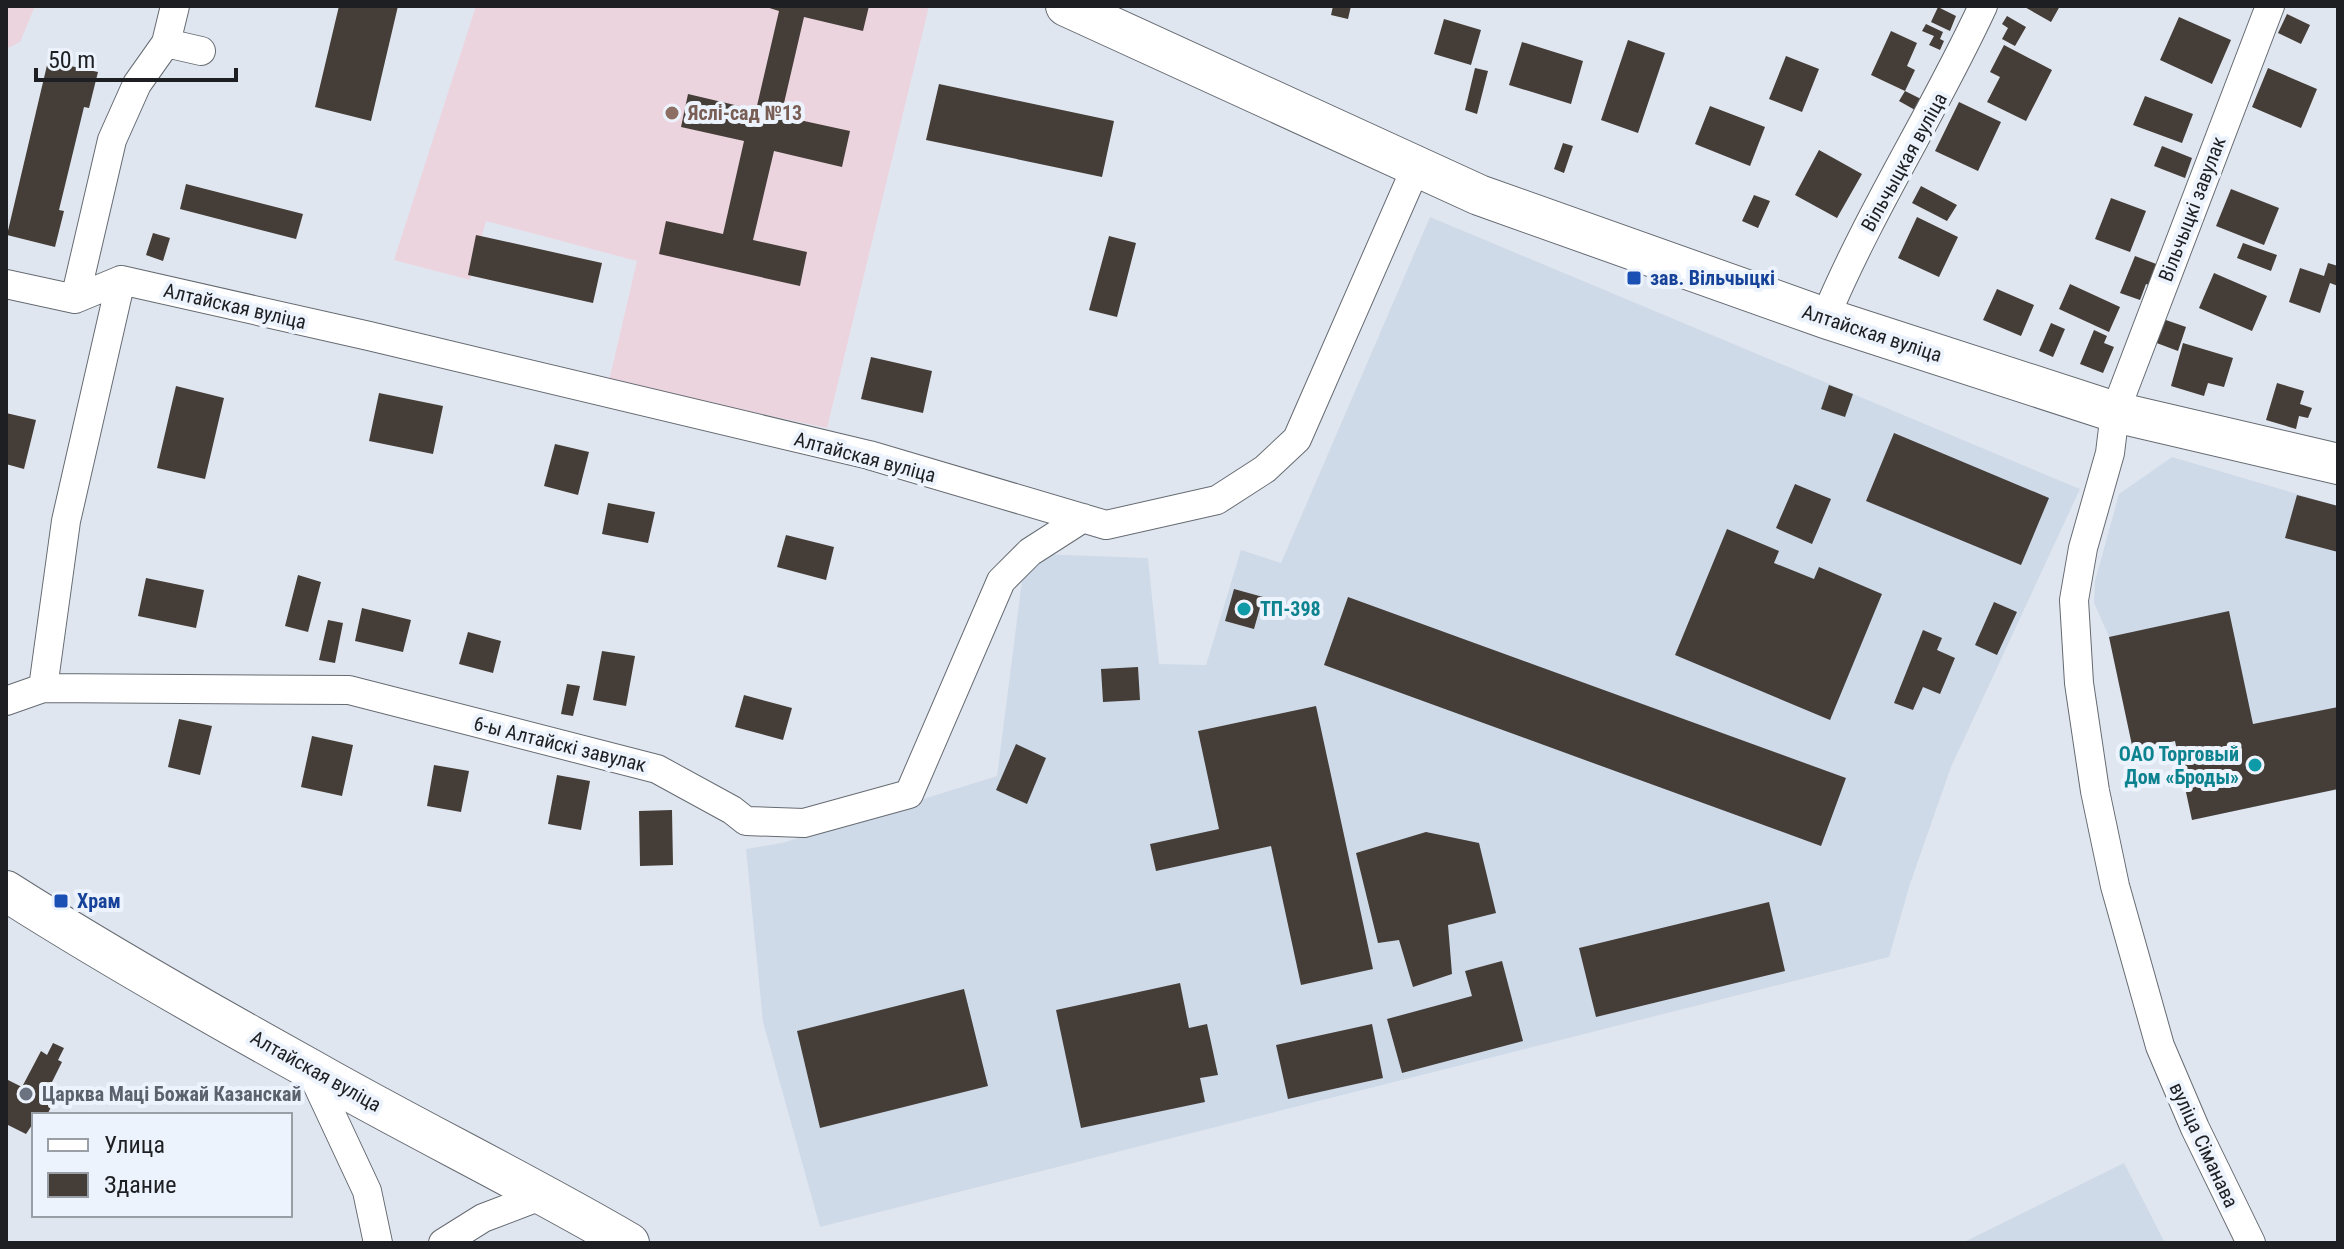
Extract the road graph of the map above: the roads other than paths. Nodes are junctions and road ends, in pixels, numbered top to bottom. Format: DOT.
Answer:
graph roads {
  1 [pos="175,6"];
  2 [pos="1066,6"];
  3 [pos="1983,6"];
  4 [pos="2270,6"];
  5 [pos="166,43"];
  6 [pos="201,51"];
  7 [pos="1417,165"];
  8 [pos="121,280"];
  9 [pos="6,284"];
  10 [pos="75,299"];
  11 [pos="1825,318"];
  12 [pos="2115,412"];
  13 [pos="2338,464"];
  14 [pos="1083,518"];
  15 [pos="43,688"];
  16 [pos="6,701"];
  17 [pos="6,891"];
  18 [pos="2160,1046"];
  19 [pos="310,1069"];
  20 [pos="546,1194"];
  21 [pos="378,1243"];
  22 [pos="443,1243"];
  23 [pos="629,1243"];
  24 [pos="2251,1243"];
  1 -- 5 [label="street"];
  2 -- 7 [label="main road, Алтайская вуліца"];
  3 -- 11 [label="street, Вільчыцкая вуліца"];
  4 -- 12 [label="street, Вільчыцкі завулак"];
  5 -- 6 [label="street"];
  5 -- 10 [label="street"];
  7 -- 11 [label="main road, Алтайская вуліца"];
  7 -- 14 [label="street, Алтайская вуліца"];
  8 -- 10 [label="street"];
  8 -- 14 [label="street, Алтайская вуліца"];
  8 -- 15 [label="street"];
  9 -- 10 [label="street"];
  11 -- 12 [label="main road, Алтайская вуліца"];
  12 -- 13 [label="main road, Алтайская вуліца"];
  12 -- 18 [label="street, Вільчыцкі завулак"];
  14 -- 15 [label="street, 6-ы Алтайскі завулак"];
  15 -- 16 [label="street, 6-ы Алтайскі завулак"];
  17 -- 19 [label="main road, Алтайская вуліца"];
  18 -- 24 [label="street, вуліца Сіманава"];
  19 -- 20 [label="main road, Алтайская вуліца"];
  19 -- 21 [label="street"];
  20 -- 22 [label="street"];
  20 -- 23 [label="main road, Алтайская вуліца"];
}
